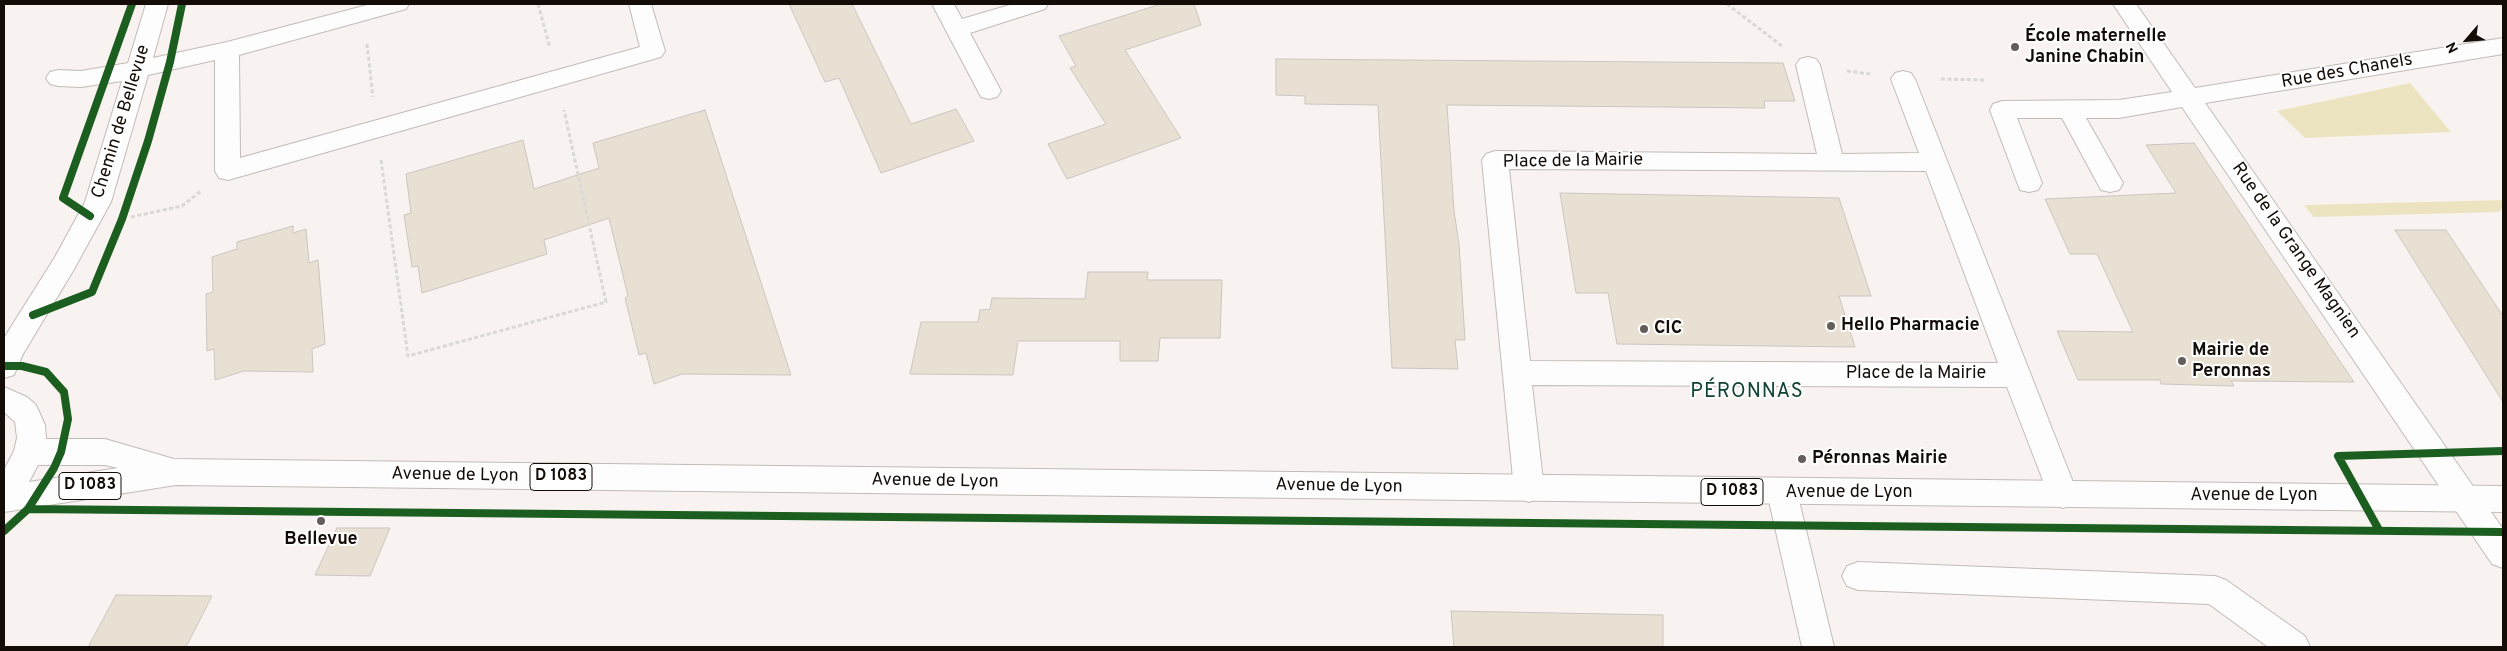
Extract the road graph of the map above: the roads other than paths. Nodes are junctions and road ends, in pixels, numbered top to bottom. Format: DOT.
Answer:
graph roads {
  1 [pos="157,4"];
  2 [pos="398,4"];
  3 [pos="640,4"];
  4 [pos="943,4"];
  5 [pos="1037,4"];
  6 [pos="2124,4"];
  7 [pos="956,29"];
  8 [pos="2503,46"];
  9 [pos="227,50"];
  10 [pos="1808,65"];
  11 [pos="138,70"];
  12 [pos="58,78"];
  13 [pos="1903,79"];
  14 [pos="989,91"];
  15 [pos="2190,99"];
  16 [pos="2071,110"];
  17 [pos="1936,162"];
  18 [pos="1832,164"];
  19 [pos="2029,183"];
  20 [pos="2110,183"];
  21 [pos="4,367"];
  22 [pos="1517,373"];
  23 [pos="2016,375"];
  24 [pos="4,399"];
  25 [pos="29,452"];
  26 [pos="176,472"];
  27 [pos="1529,489"];
  28 [pos="4,491"];
  29 [pos="1782,492"];
  30 [pos="2063,494"];
  31 [pos="4,499"];
  32 [pos="2467,499"];
  33 [pos="2503,499"];
  34 [pos="2503,554"];
  35 [pos="1858,576"];
  36 [pos="1818,647"];
  37 [pos="2294,647"];
  1 -- 11 [label="main road, Chemin de Bellevue"];
  2 -- 9 [label="main road"];
  3 -- 9 [label="main road"];
  4 -- 7 [label="main road"];
  5 -- 7 [label="main road"];
  6 -- 15 [label="main road, Rue de la Grange Magnien"];
  7 -- 14 [label="main road"];
  8 -- 15 [label="main road, Rue des Chanels"];
  9 -- 11 [label="main road"];
  10 -- 18 [label="main road"];
  11 -- 12 [label="main road"];
  11 -- 21 [label="main road, Chemin de Bellevue"];
  13 -- 17 [label="main road, Place de la Mairie"];
  15 -- 16 [label="main road, Rue des Chanels"];
  15 -- 32 [label="main road, Rue de la Grange Magnien"];
  16 -- 19 [label="main road, Rue des Chanels"];
  16 -- 20 [label="main road"];
  17 -- 18 [label="main road, Place de la Mairie"];
  17 -- 23 [label="main road, Place de la Mairie"];
  18 -- 22 [label="main road, Place de la Mairie"];
  22 -- 23 [label="main road, Place de la Mairie"];
  22 -- 27 [label="main road, Place de la Mairie"];
  23 -- 30 [label="main road, Place de la Mairie"];
  24 -- 25 [label="main road"];
  25 -- 26 [label="main road, Avenue de Lyon / D 1083"];
  25 -- 28 [label="main road"];
  26 -- 27 [label="main road, Avenue de Lyon / D 1083"];
  26 -- 31 [label="main road, Avenue de Lyon / D 1083"];
  27 -- 29 [label="main road, Avenue de Lyon / D 1083"];
  29 -- 30 [label="main road, Avenue de Lyon / D 1083"];
  29 -- 36 [label="main road"];
  30 -- 32 [label="main road, Avenue de Lyon / D 1083"];
  32 -- 33 [label="main road, Avenue de Lyon / D 1083"];
  32 -- 34 [label="main road, Rue de la Grange Magnien"];
  35 -- 37 [label="main road"];
}
